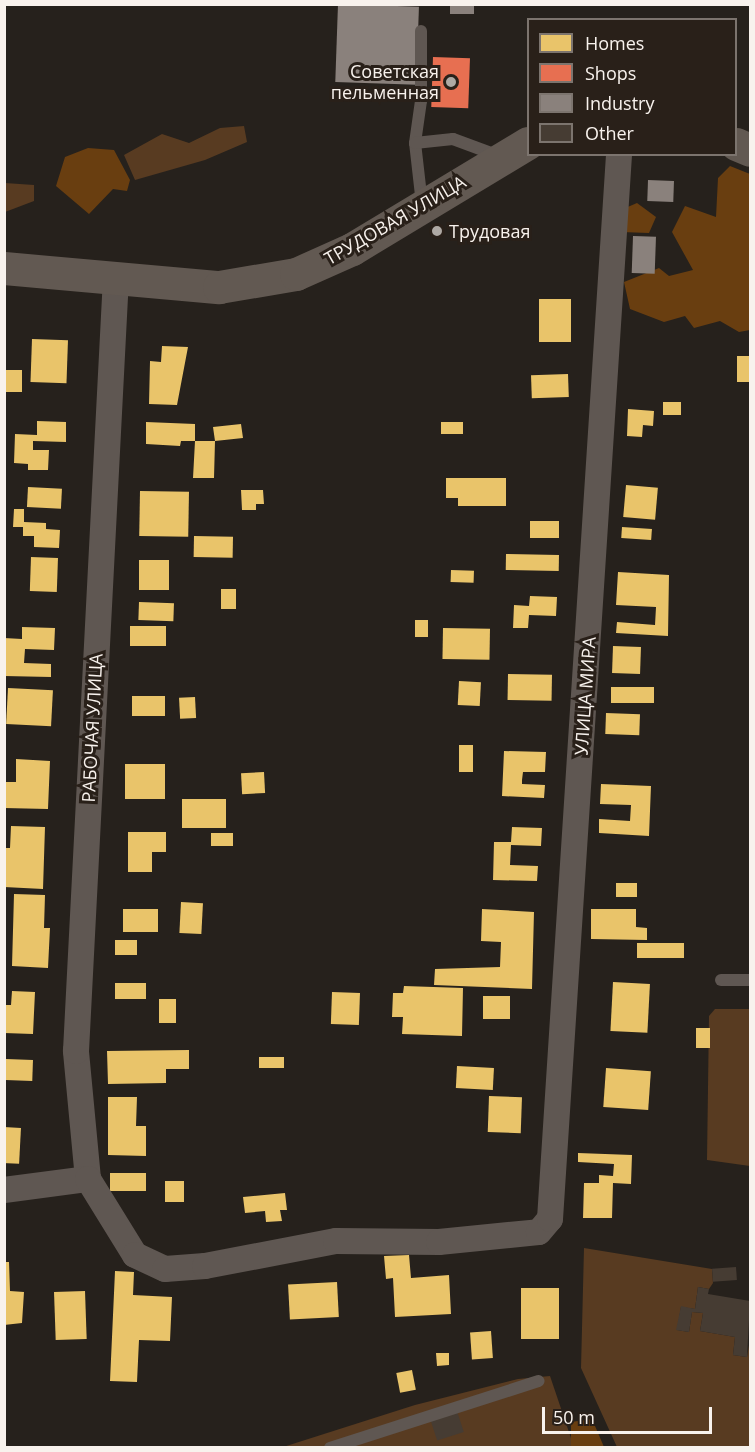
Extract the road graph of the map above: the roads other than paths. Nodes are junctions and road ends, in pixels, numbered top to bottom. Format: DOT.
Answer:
graph roads {
  1 [pos="421,31"];
  2 [pos="416,143"];
  3 [pos="514,150"];
  4 [pos="619,156"];
  5 [pos="423,207"];
  6 [pos="4,268"];
  7 [pos="116,277"];
  8 [pos="721,980"];
  9 [pos="750,980"];
  10 [pos="88,1179"];
  11 [pos="4,1190"];
  12 [pos="539,1381"];
  13 [pos="330,1448"];
  1 -- 2 [label="lane"];
  2 -- 3 [label="lane"];
  2 -- 5 [label="lane"];
  3 -- 5 [label="main road, ТРУДОВАЯ УЛИЦА"];
  4 -- 10 [label="street, УЛИЦА МИРА"];
  5 -- 7 [label="main road, ТРУДОВАЯ УЛИЦА"];
  6 -- 7 [label="main road, ТРУДОВАЯ УЛИЦА"];
  7 -- 10 [label="street, РАБОЧАЯ УЛИЦА"];
  8 -- 9 [label="lane"];
  10 -- 11 [label="street"];
  12 -- 13 [label="lane"];
}
